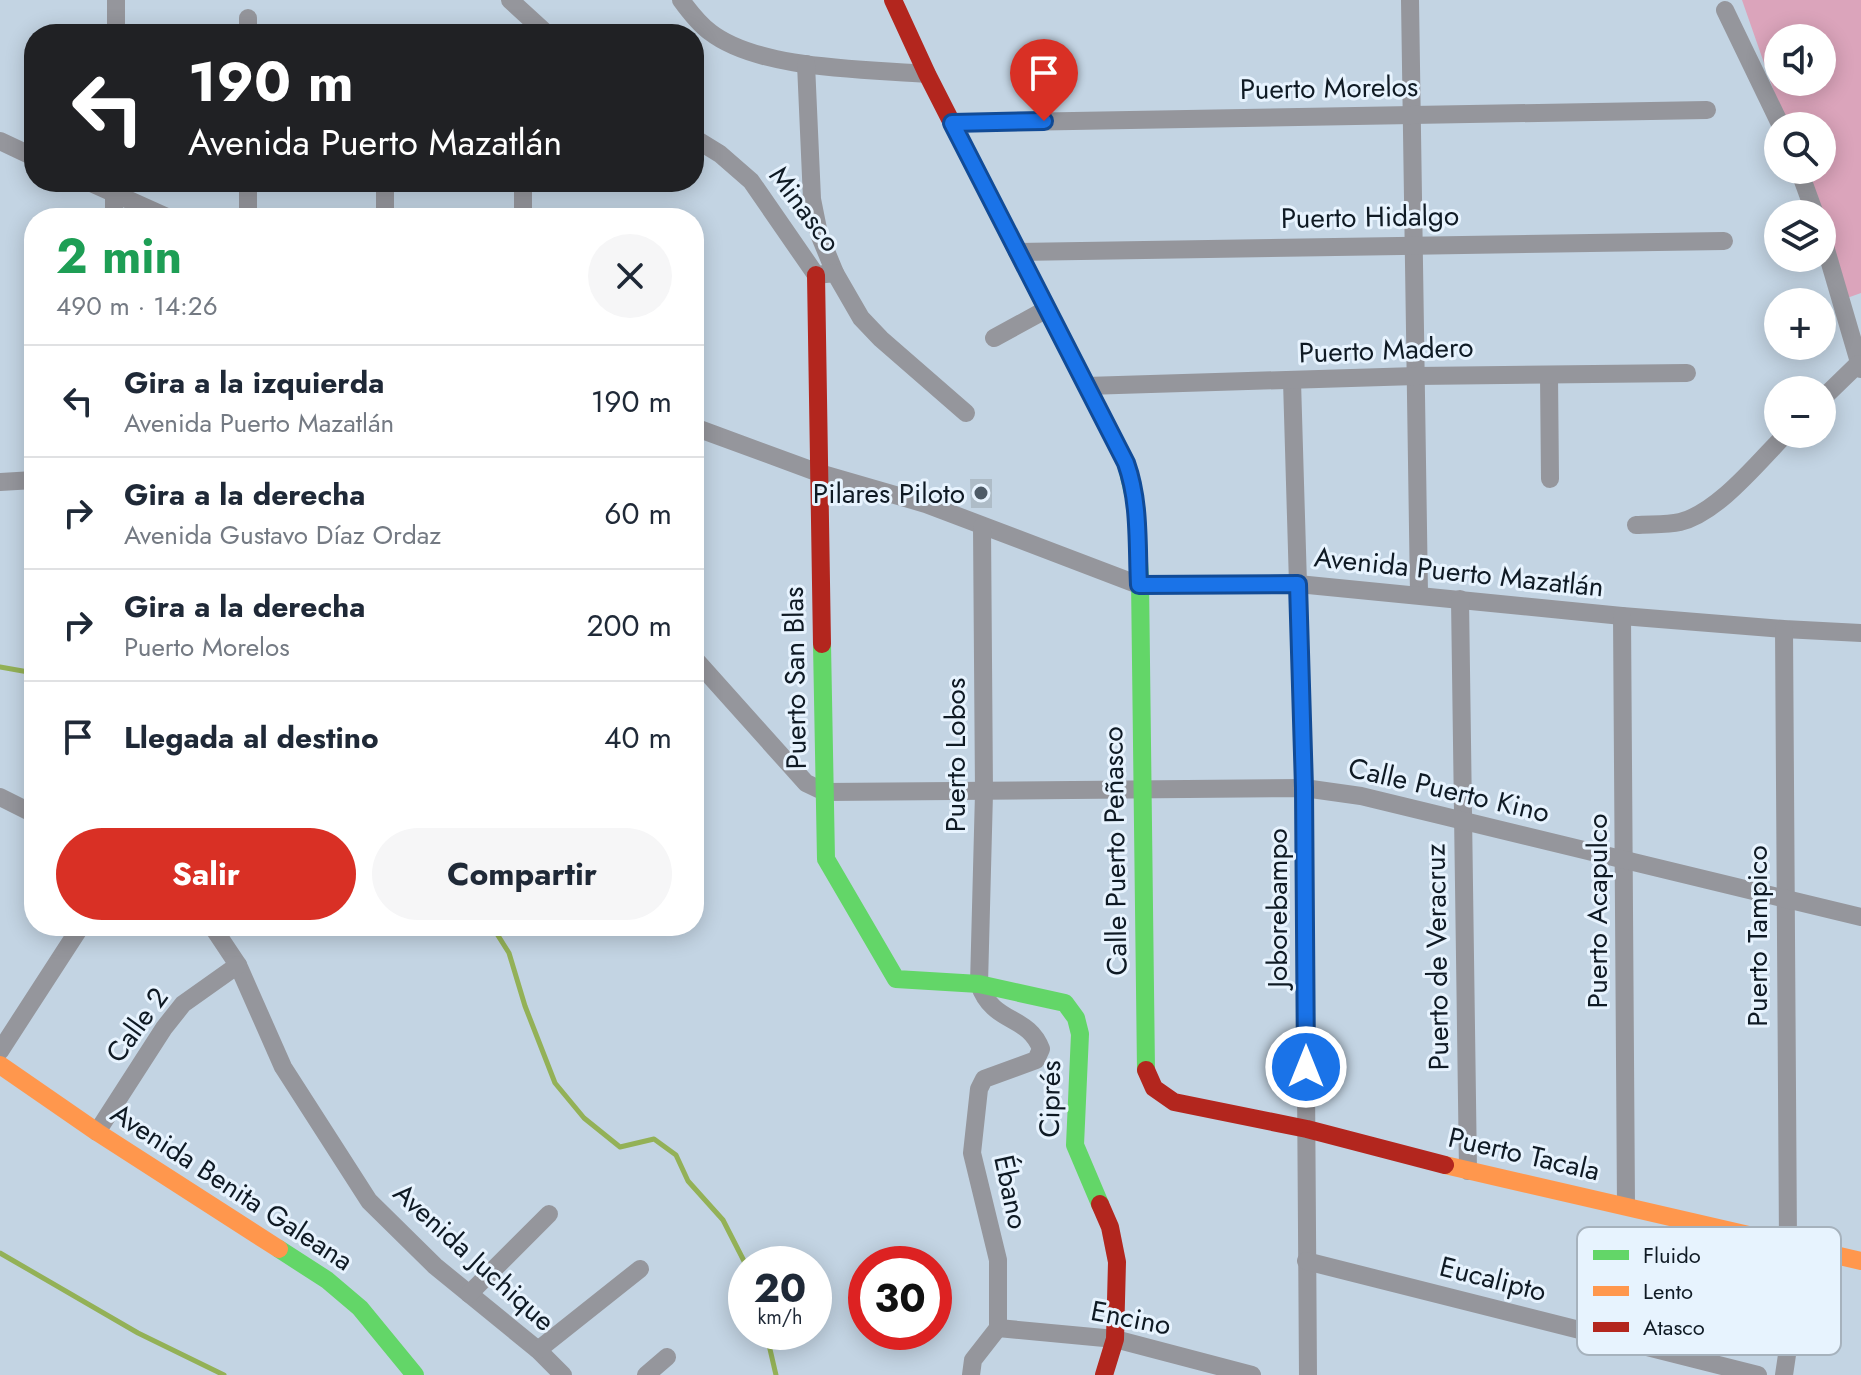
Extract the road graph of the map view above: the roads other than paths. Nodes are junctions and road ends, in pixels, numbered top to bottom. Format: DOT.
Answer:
graph roads {
  1 [pos="116,0"];
  2 [pos="510,0"];
  3 [pos="681,0"];
  4 [pos="893,0"];
  5 [pos="1410,0"];
  6 [pos="1725,10"];
  7 [pos="116,24"];
  8 [pos="536,24"];
  9 [pos="703,24"];
  10 [pos="704,25"];
  11 [pos="806,64"];
  12 [pos="927,74"];
  13 [pos="1707,110"];
  14 [pos="1774,112"];
  15 [pos="1412,114"];
  16 [pos="952,123"];
  17 [pos="0,141"];
  18 [pos="704,144"];
  19 [pos="24,152"];
  20 [pos="121,192"];
  21 [pos="151,208"];
  22 [pos="1724,241"];
  23 [pos="1414,244"];
  24 [pos="1017,252"];
  25 [pos="1833,272"];
  26 [pos="825,274"];
  27 [pos="1047,309"];
  28 [pos="994,338"];
  29 [pos="1860,366"];
  30 [pos="1687,373"];
  31 [pos="1549,375"];
  32 [pos="1416,376"];
  33 [pos="1292,381"];
  34 [pos="1086,386"];
  35 [pos="1836,387"];
  36 [pos="966,413"];
  37 [pos="704,431"];
  38 [pos="1772,448"];
  39 [pos="819,473"];
  40 [pos="1550,479"];
  41 [pos="24,481"];
  42 [pos="0,482"];
  43 [pos="1636,525"];
  44 [pos="982,527"];
  45 [pos="1298,584"];
  46 [pos="1139,585"];
  47 [pos="1419,594"];
  48 [pos="1460,599"];
  49 [pos="1622,616"];
  50 [pos="1784,629"];
  51 [pos="1861,633"];
  52 [pos="704,669"];
  53 [pos="1304,788"];
  54 [pos="1143,791"];
  55 [pos="825,792"];
  56 [pos="984,793"];
  57 [pos="3,805"];
  58 [pos="24,811"];
  59 [pos="1463,821"];
  60 [pos="1625,861"];
  61 [pos="1784,898"];
  62 [pos="1861,917"];
  63 [pos="75,936"];
  64 [pos="219,936"];
  65 [pos="238,965"];
  66 [pos="979,984"];
  67 [pos="0,1051"];
  68 [pos="0,1065"];
  69 [pos="1174,1102"];
  70 [pos="1307,1129"];
  71 [pos="97,1132"];
  72 [pos="1468,1171"];
  73 [pos="1626,1206"];
  74 [pos="549,1214"];
  75 [pos="1717,1227"];
  76 [pos="1794,1227"];
  77 [pos="1841,1256"];
  78 [pos="1306,1261"];
  79 [pos="1861,1261"];
  80 [pos="640,1269"];
  81 [pos="469,1294"];
  82 [pos="998,1328"];
  83 [pos="1577,1329"];
  84 [pos="1115,1339"];
  85 [pos="538,1350"];
  86 [pos="1679,1355"];
  87 [pos="1786,1355"];
  88 [pos="667,1357"];
  89 [pos="415,1375"];
  90 [pos="563,1375"];
  91 [pos="646,1375"];
  92 [pos="971,1375"];
  93 [pos="1104,1375"];
  94 [pos="1252,1375"];
  95 [pos="1308,1375"];
  96 [pos="1758,1375"];
  97 [pos="1784,1375"];
  1 -- 7 [label="street"];
  2 -- 8 [label="street"];
  3 -- 9 [label="street"];
  4 -- 12 [label="street, Calle Puerto Peñasco"];
  5 -- 15 [label="street"];
  6 -- 14 [label="street"];
  10 -- 11 [label="street"];
  11 -- 12 [label="street"];
  11 -- 26 [label="street"];
  12 -- 16 [label="street, Calle Puerto Peñasco"];
  13 -- 15 [label="street, Puerto Morelos"];
  15 -- 16 [label="street, Puerto Morelos"];
  15 -- 23 [label="street"];
  16 -- 24 [label="street, Calle Puerto Peñasco"];
  17 -- 19 [label="street"];
  18 -- 26 [label="street, Minasco"];
  20 -- 21 [label="street"];
  22 -- 23 [label="street, Puerto Hidalgo"];
  23 -- 24 [label="street, Puerto Hidalgo"];
  23 -- 32 [label="street"];
  24 -- 27 [label="street, Calle Puerto Peñasco"];
  25 -- 29 [label="street"];
  26 -- 36 [label="street, Minasco"];
  26 -- 39 [label="street, Puerto San Blas"];
  27 -- 28 [label="street"];
  27 -- 34 [label="street, Calle Puerto Peñasco"];
  29 -- 35 [label="street"];
  30 -- 31 [label="street, Puerto Madero"];
  31 -- 32 [label="street, Puerto Madero"];
  31 -- 40 [label="street"];
  32 -- 33 [label="street, Puerto Madero"];
  32 -- 47 [label="street"];
  33 -- 34 [label="street, Puerto Madero"];
  33 -- 45 [label="street, Joborebampo"];
  34 -- 46 [label="street, Calle Puerto Peñasco"];
  37 -- 39 [label="street, Avenida Puerto Mazatlán"];
  38 -- 43 [label="street"];
  39 -- 44 [label="street, Avenida Puerto Mazatlán"];
  39 -- 55 [label="street, Puerto San Blas"];
  41 -- 42 [label="street"];
  44 -- 46 [label="street, Avenida Puerto Mazatlán"];
  44 -- 56 [label="street, Puerto Lobos"];
  45 -- 46 [label="street, Avenida Puerto Mazatlán"];
  45 -- 47 [label="street, Avenida Puerto Mazatlán"];
  45 -- 53 [label="street, Joborebampo"];
  46 -- 54 [label="street, Calle Puerto Peñasco"];
  47 -- 48 [label="street, Avenida Puerto Mazatlán"];
  48 -- 49 [label="street, Avenida Puerto Mazatlán"];
  48 -- 59 [label="street, Puerto de Veracruz"];
  49 -- 50 [label="street, Avenida Puerto Mazatlán"];
  49 -- 60 [label="street, Puerto Acapulco"];
  50 -- 51 [label="street, Avenida Puerto Mazatlán"];
  50 -- 61 [label="street, Puerto Tampico"];
  52 -- 55 [label="street"];
  53 -- 54 [label="street, Calle Puerto Kino"];
  53 -- 59 [label="street, Calle Puerto Kino"];
  53 -- 70 [label="street, Joborebampo"];
  54 -- 56 [label="street, Calle Puerto Kino"];
  54 -- 69 [label="street, Calle Puerto Peñasco"];
  55 -- 56 [label="street, Calle Puerto Kino"];
  55 -- 66 [label="street, Puerto San Blas"];
  56 -- 66 [label="street, Puerto Lobos"];
  57 -- 58 [label="street"];
  59 -- 60 [label="street, Calle Puerto Kino"];
  59 -- 72 [label="street, Puerto de Veracruz"];
  60 -- 61 [label="street, Calle Puerto Kino"];
  60 -- 73 [label="street, Puerto Acapulco"];
  61 -- 62 [label="street, Calle Puerto Kino"];
  61 -- 76 [label="street, Puerto Tampico"];
  63 -- 67 [label="street"];
  64 -- 65 [label="street, Avenida Juchique"];
  65 -- 71 [label="street, Calle 2"];
  65 -- 81 [label="street, Avenida Juchique"];
  66 -- 82 [label="street, Ébano"];
  66 -- 84 [label="street, Ciprés"];
  68 -- 71 [label="street, Avenida Benita Galeana"];
  69 -- 70 [label="street, Puerto Tacala"];
  70 -- 72 [label="street, Puerto Tacala"];
  70 -- 78 [label="street, Joborebampo"];
  71 -- 89 [label="street, Avenida Benita Galeana"];
  72 -- 73 [label="street, Puerto Tacala"];
  73 -- 75 [label="street, Puerto Tacala"];
  74 -- 81 [label="street"];
  77 -- 79 [label="street, Puerto Tacala"];
  78 -- 83 [label="street, Eucalipto"];
  78 -- 95 [label="street, Joborebampo"];
  80 -- 85 [label="street"];
  81 -- 85 [label="street, Avenida Juchique"];
  82 -- 84 [label="street, Encino"];
  82 -- 92 [label="street"];
  84 -- 93 [label="street, Ciprés"];
  84 -- 94 [label="street, Encino"];
  85 -- 90 [label="street, Avenida Juchique"];
  86 -- 96 [label="street, Eucalipto"];
  87 -- 97 [label="street, Puerto Tampico"];
  88 -- 91 [label="street"];
}
